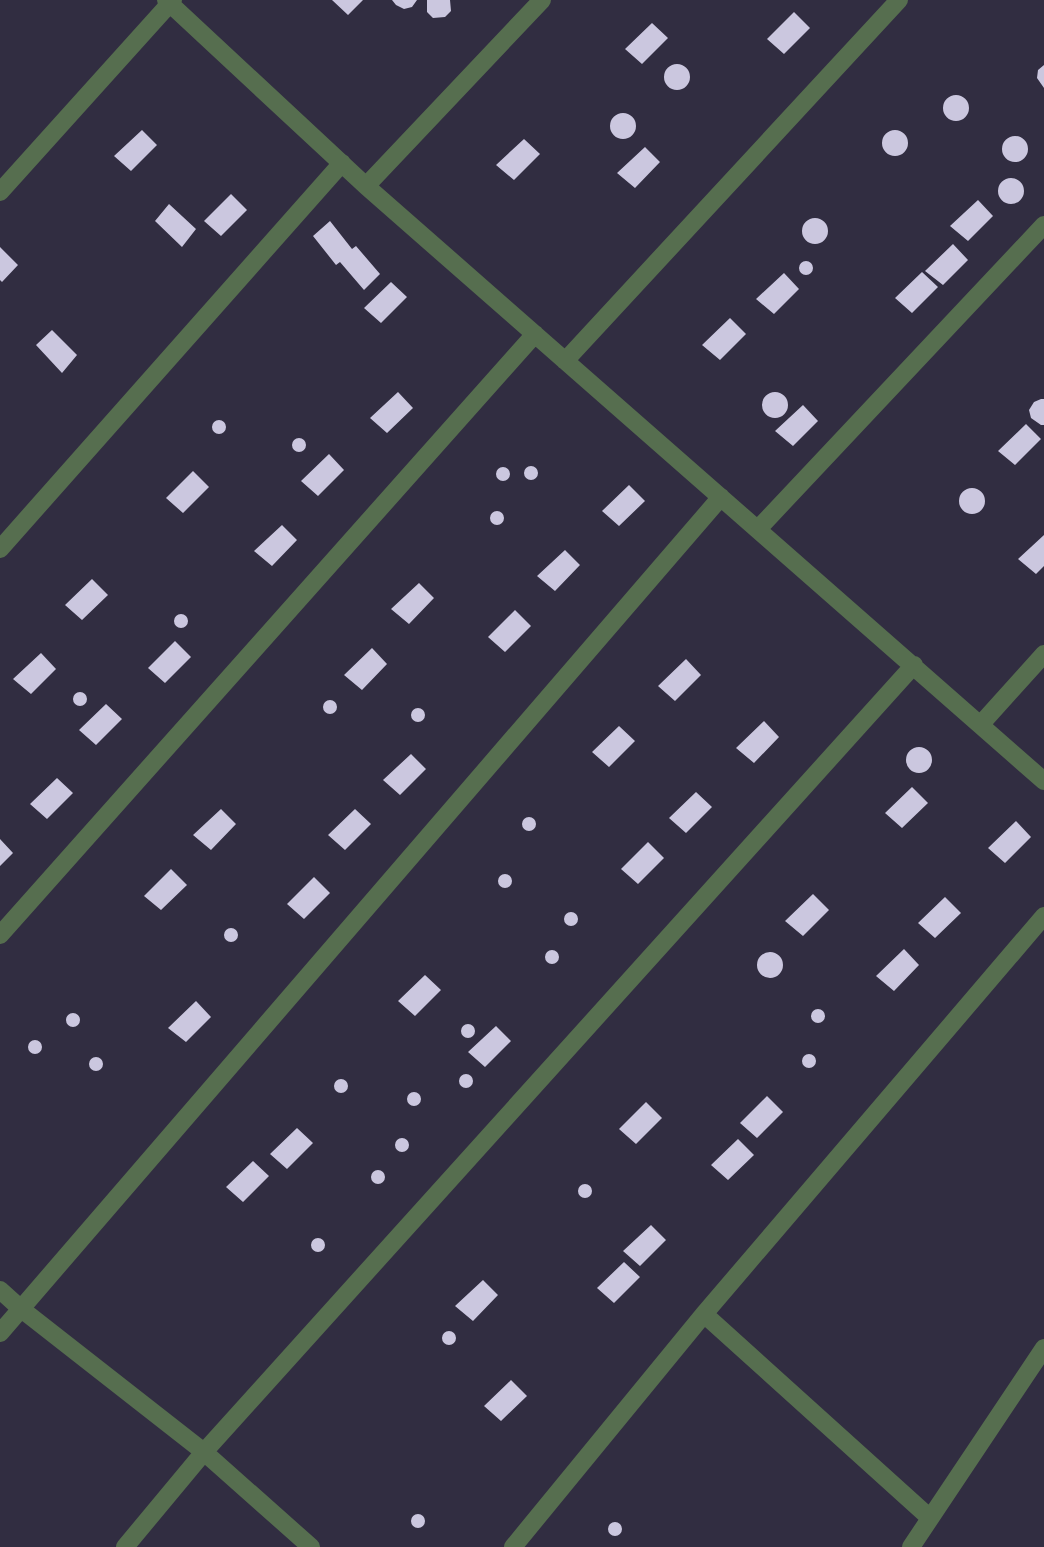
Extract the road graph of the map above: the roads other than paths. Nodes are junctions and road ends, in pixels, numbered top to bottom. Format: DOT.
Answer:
graph roads {
  1 [pos="542,0"];
  2 [pos="899,0"];
  3 [pos="169,1"];
  4 [pos="342,163"];
  5 [pos="366,186"];
  6 [pos="0,192"];
  7 [pos="1044,225"];
  8 [pos="535,334"];
  9 [pos="565,361"];
  10 [pos="721,497"];
  11 [pos="758,529"];
  12 [pos="0,549"];
  13 [pos="1044,654"];
  14 [pos="914,665"];
  15 [pos="981,724"];
  16 [pos="1044,781"];
  17 [pos="1044,916"];
  18 [pos="0,935"];
  19 [pos="0,1290"];
  20 [pos="20,1308"];
  21 [pos="705,1314"];
  22 [pos="0,1333"];
  23 [pos="1044,1348"];
  24 [pos="204,1452"];
  25 [pos="930,1518"];
  26 [pos="125,1547"];
  27 [pos="311,1547"];
  28 [pos="513,1547"];
  29 [pos="911,1547"];
  1 -- 5 [label="street"];
  2 -- 9 [label="street"];
  3 -- 4 [label="street"];
  3 -- 6 [label="street"];
  4 -- 5 [label="street"];
  4 -- 12 [label="street"];
  5 -- 8 [label="street"];
  7 -- 11 [label="street"];
  8 -- 9 [label="street"];
  8 -- 18 [label="street"];
  9 -- 10 [label="street"];
  10 -- 11 [label="street"];
  10 -- 20 [label="street"];
  11 -- 14 [label="street"];
  13 -- 15 [label="street"];
  14 -- 15 [label="street"];
  14 -- 24 [label="street"];
  15 -- 16 [label="street"];
  17 -- 21 [label="street"];
  19 -- 20 [label="street"];
  20 -- 22 [label="street"];
  20 -- 24 [label="street"];
  21 -- 25 [label="street"];
  21 -- 28 [label="street"];
  23 -- 25 [label="street"];
  24 -- 26 [label="street"];
  24 -- 27 [label="street"];
  25 -- 29 [label="street"];
}
